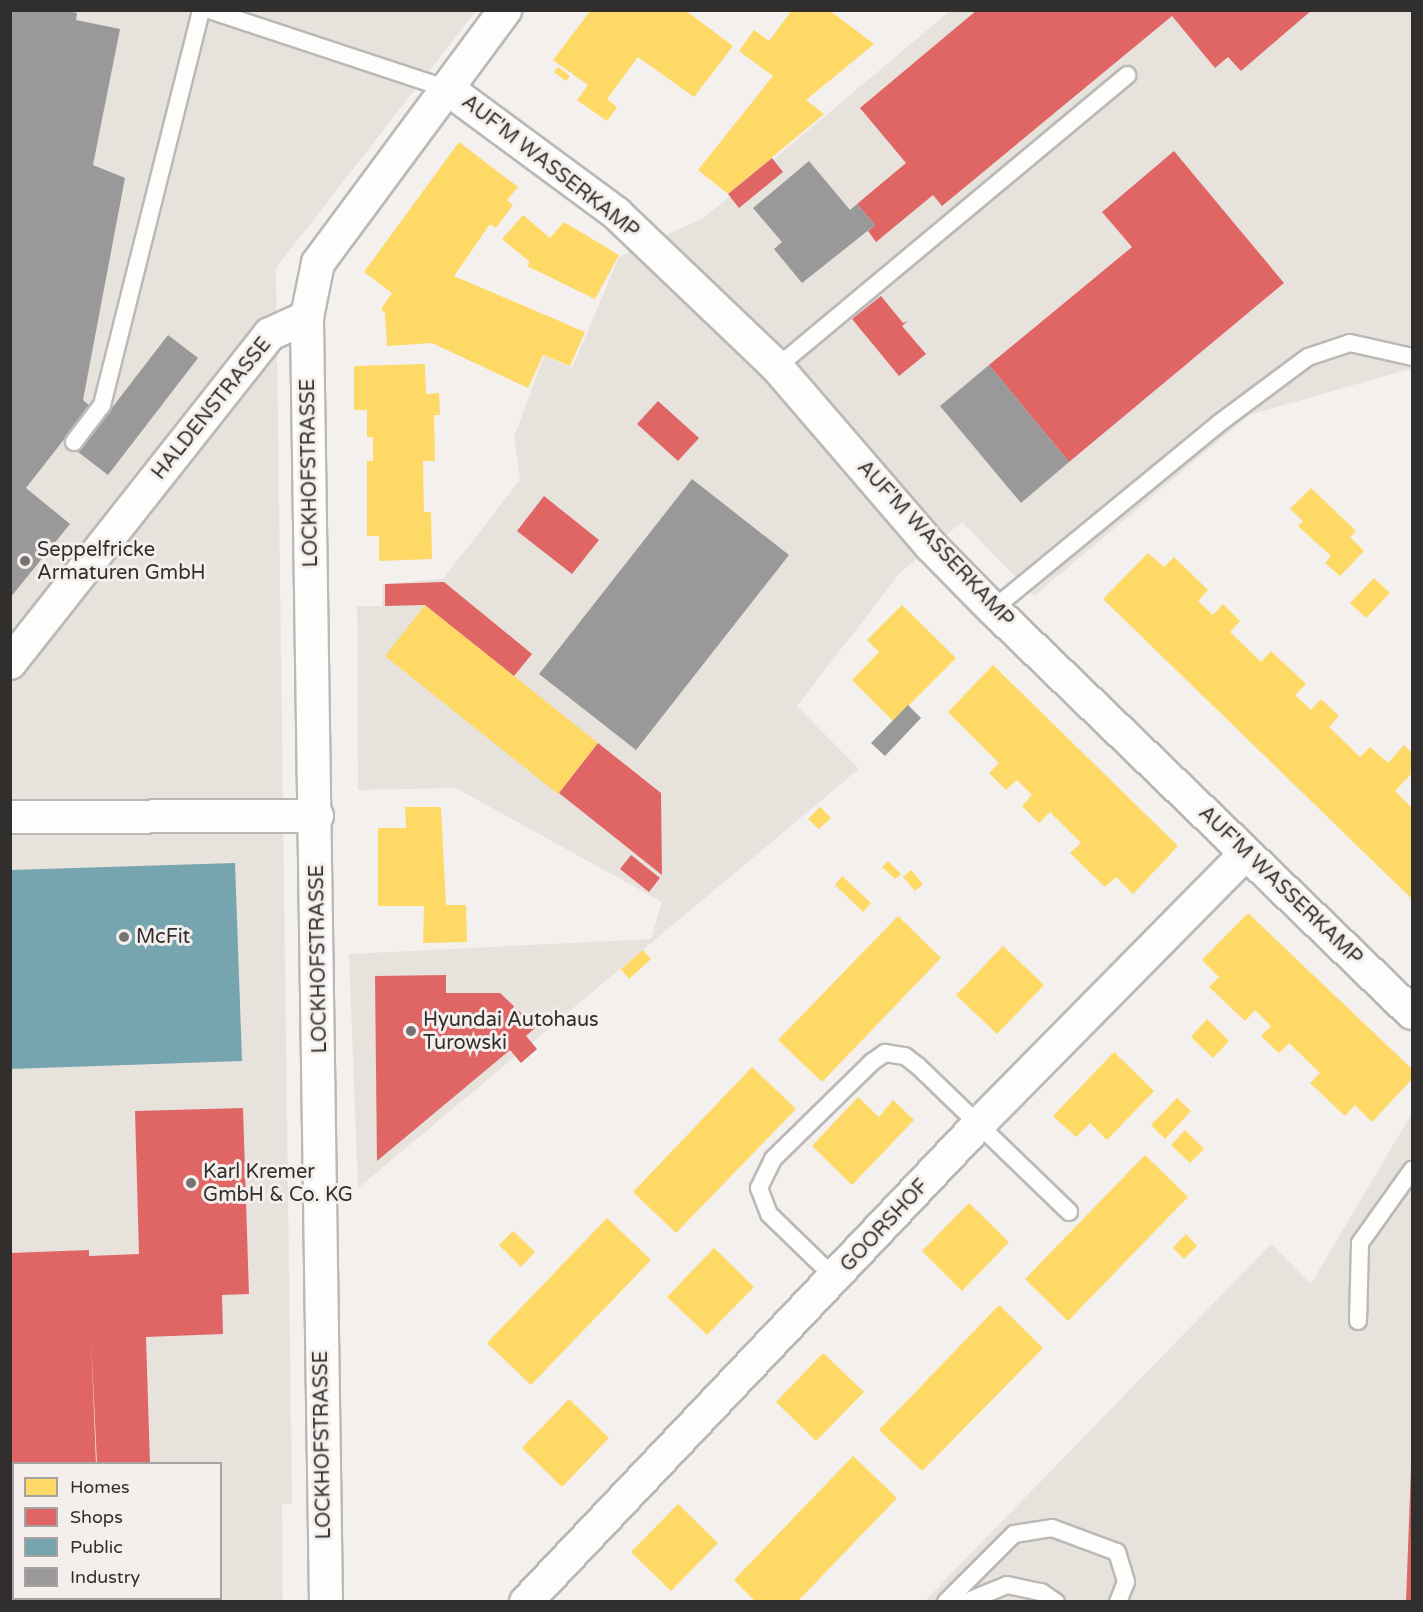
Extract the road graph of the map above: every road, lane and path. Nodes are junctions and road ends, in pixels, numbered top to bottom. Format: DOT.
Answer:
graph roads {
  1 [pos="201,10"];
  2 [pos="209,10"];
  3 [pos="505,10"];
  4 [pos="1127,75"];
  5 [pos="448,89"];
  6 [pos="307,316"];
  7 [pos="1413,357"];
  8 [pos="777,367"];
  9 [pos="74,442"];
  10 [pos="993,609"];
  11 [pos="10,663"];
  12 [pos="317,816"];
  13 [pos="10,817"];
  14 [pos="1246,853"];
  15 [pos="1413,1013"];
  16 [pos="977,1126"];
  17 [pos="1413,1170"];
  18 [pos="1069,1212"];
  19 [pos="836,1279"];
  20 [pos="1358,1321"];
  21 [pos="326,1602"];
  22 [pos="526,1602"];
  23 [pos="946,1602"];
  24 [pos="966,1602"];
  25 [pos="1056,1602"];
  26 [pos="1118,1602"];
  1 -- 9 [label="lane"];
  2 -- 5 [label="lane"];
  3 -- 5 [label="street"];
  4 -- 8 [label="lane"];
  5 -- 6 [label="street"];
  5 -- 8 [label="street, AUF'M WASSERKAMP"];
  6 -- 11 [label="street, HALDENSTRASSE"];
  6 -- 12 [label="street, LOCKHOFSTRASSE"];
  7 -- 10 [label="lane"];
  8 -- 10 [label="street, AUF'M WASSERKAMP"];
  10 -- 14 [label="street, AUF'M WASSERKAMP"];
  12 -- 13 [label="street"];
  12 -- 21 [label="street, LOCKHOFSTRASSE"];
  14 -- 15 [label="street, AUF'M WASSERKAMP"];
  14 -- 16 [label="street, GOORSHOF"];
  16 -- 18 [label="lane"];
  16 -- 19 [label="street, GOORSHOF"];
  16 -- 19 [label="lane"];
  17 -- 20 [label="lane"];
  19 -- 22 [label="street, GOORSHOF"];
  23 -- 26 [label="lane"];
  24 -- 25 [label="lane"];
}
